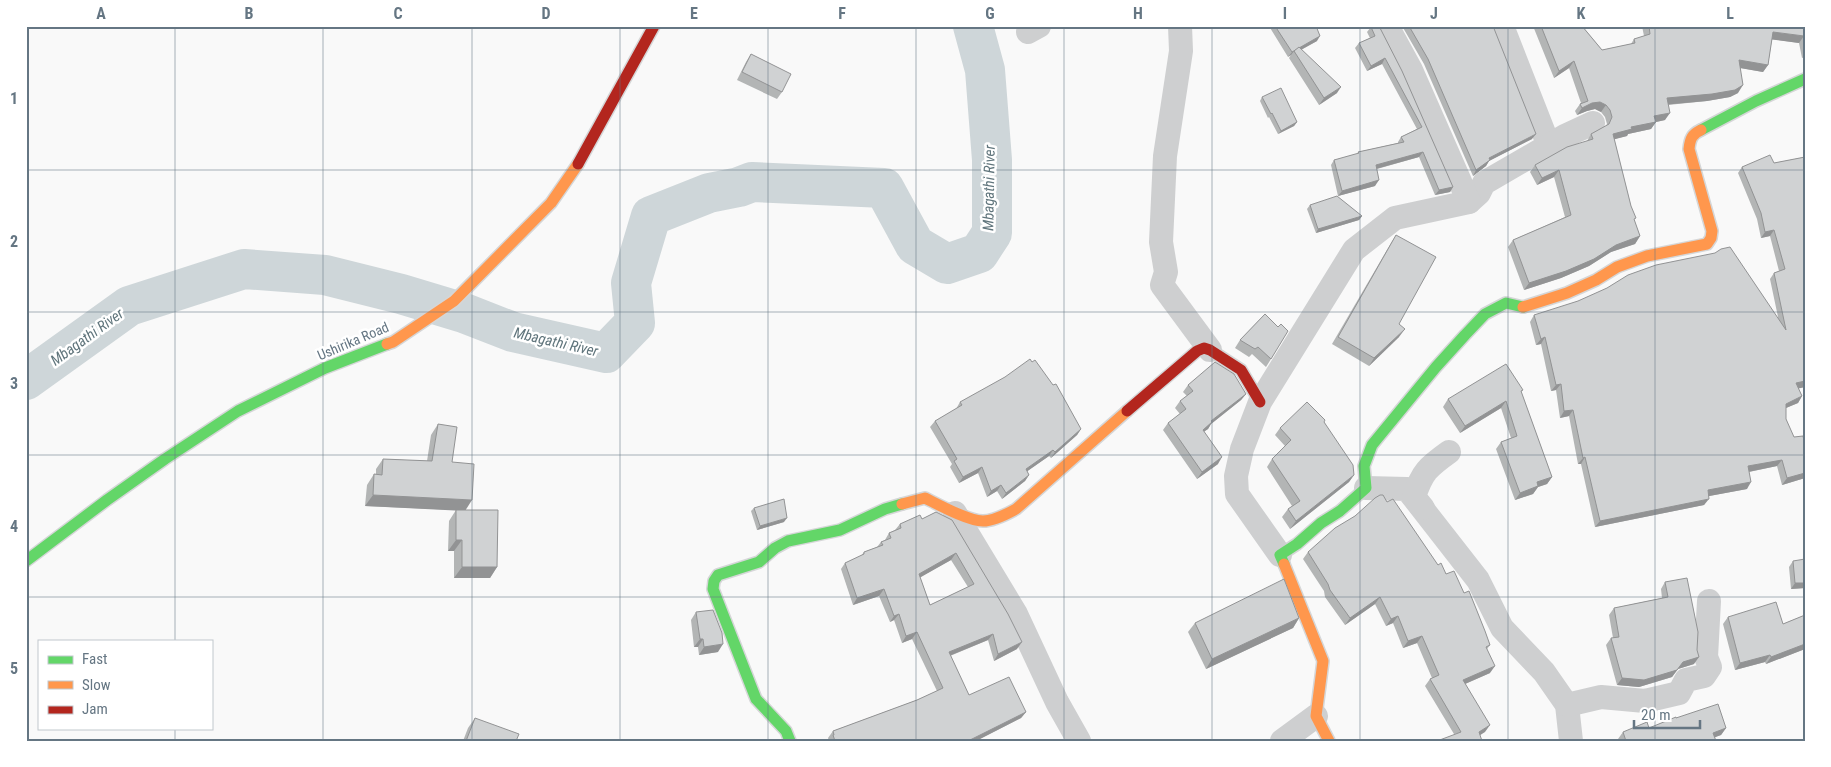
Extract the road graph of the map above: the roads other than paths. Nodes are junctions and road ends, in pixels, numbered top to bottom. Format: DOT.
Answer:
graph roads {
  1 [pos="654,26"];
  2 [pos="1180,26"];
  3 [pos="1386,26"];
  4 [pos="1502,26"];
  5 [pos="1805,79"];
  6 [pos="1593,123"];
  7 [pos="1549,146"];
  8 [pos="1469,202"];
  9 [pos="1210,350"];
  10 [pos="1260,402"];
  11 [pos="1449,452"];
  12 [pos="1366,488"];
  13 [pos="955,513"];
  14 [pos="1445,538"];
  15 [pos="1280,555"];
  16 [pos="26,561"];
  17 [pos="1709,601"];
  18 [pos="1567,705"];
  19 [pos="1316,716"];
  20 [pos="790,741"];
  21 [pos="1079,741"];
  22 [pos="1282,741"];
  23 [pos="1329,741"];
  24 [pos="1571,741"];
  1 -- 16 [label="street, Ushirika Road"];
  2 -- 9 [label="street"];
  3 -- 8 [label="street"];
  4 -- 7 [label="street"];
  5 -- 12 [label="street"];
  6 -- 7 [label="street"];
  7 -- 8 [label="street"];
  8 -- 10 [label="street"];
  9 -- 10 [label="street"];
  9 -- 13 [label="street"];
  10 -- 15 [label="street"];
  11 -- 14 [label="street"];
  12 -- 14 [label="street"];
  12 -- 15 [label="street"];
  13 -- 20 [label="street"];
  13 -- 21 [label="street"];
  14 -- 18 [label="street"];
  15 -- 19 [label="street"];
  17 -- 18 [label="street"];
  18 -- 24 [label="street"];
  19 -- 22 [label="street"];
  19 -- 23 [label="street"];
}
